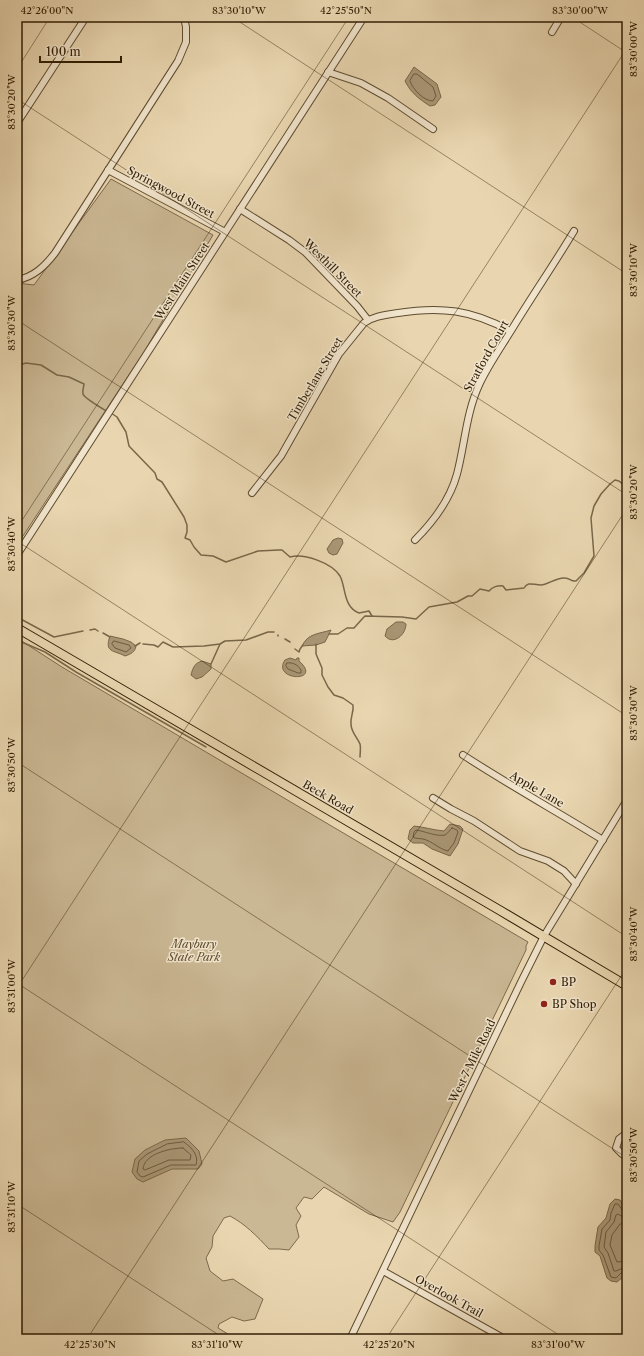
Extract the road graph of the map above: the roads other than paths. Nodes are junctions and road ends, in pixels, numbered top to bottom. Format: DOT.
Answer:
graph roads {
  1 [pos="86,17"];
  2 [pos="184,17"];
  3 [pos="364,17"];
  4 [pos="561,17"];
  5 [pos="552,32"];
  6 [pos="328,72"];
  7 [pos="17,123"];
  8 [pos="433,129"];
  9 [pos="108,170"];
  10 [pos="240,209"];
  11 [pos="574,231"];
  12 [pos="225,232"];
  13 [pos="17,280"];
  14 [pos="368,320"];
  15 [pos="510,331"];
  16 [pos="252,493"];
  17 [pos="415,540"];
  18 [pos="17,555"];
  19 [pos="17,628"];
  20 [pos="463,755"];
  21 [pos="433,798"];
  22 [pos="627,800"];
  23 [pos="603,840"];
  24 [pos="576,884"];
  25 [pos="544,936"];
  26 [pos="627,986"];
  27 [pos="627,1133"];
  28 [pos="627,1154"];
  29 [pos="383,1271"];
  30 [pos="350,1339"];
  31 [pos="505,1339"];
  1 -- 7 [label="street"];
  2 -- 9 [label="street"];
  3 -- 6 [label="street, West Main Street"];
  4 -- 5 [label="street"];
  6 -- 8 [label="street"];
  6 -- 10 [label="street, West Main Street"];
  9 -- 12 [label="street, Springwood Street"];
  9 -- 13 [label="street"];
  10 -- 12 [label="street, West Main Street"];
  10 -- 14 [label="street, Westhill Street"];
  11 -- 15 [label="street, Stratford Court"];
  12 -- 18 [label="street, West Main Street"];
  14 -- 15 [label="street"];
  14 -- 16 [label="street, Timberlane Street"];
  15 -- 17 [label="street, Stratford Court"];
  19 -- 25 [label="main road, Beck Road"];
  20 -- 23 [label="street, Apple Lane"];
  21 -- 24 [label="street"];
  22 -- 23 [label="street, West 7 Mile Road"];
  23 -- 24 [label="street, West 7 Mile Road"];
  24 -- 25 [label="street, West 7 Mile Road"];
  25 -- 26 [label="main road, Beck Road"];
  25 -- 29 [label="street, West 7 Mile Road"];
  27 -- 28 [label="street"];
  29 -- 30 [label="street, West 7 Mile Road"];
  29 -- 31 [label="street, Overlook Trail"];
}
